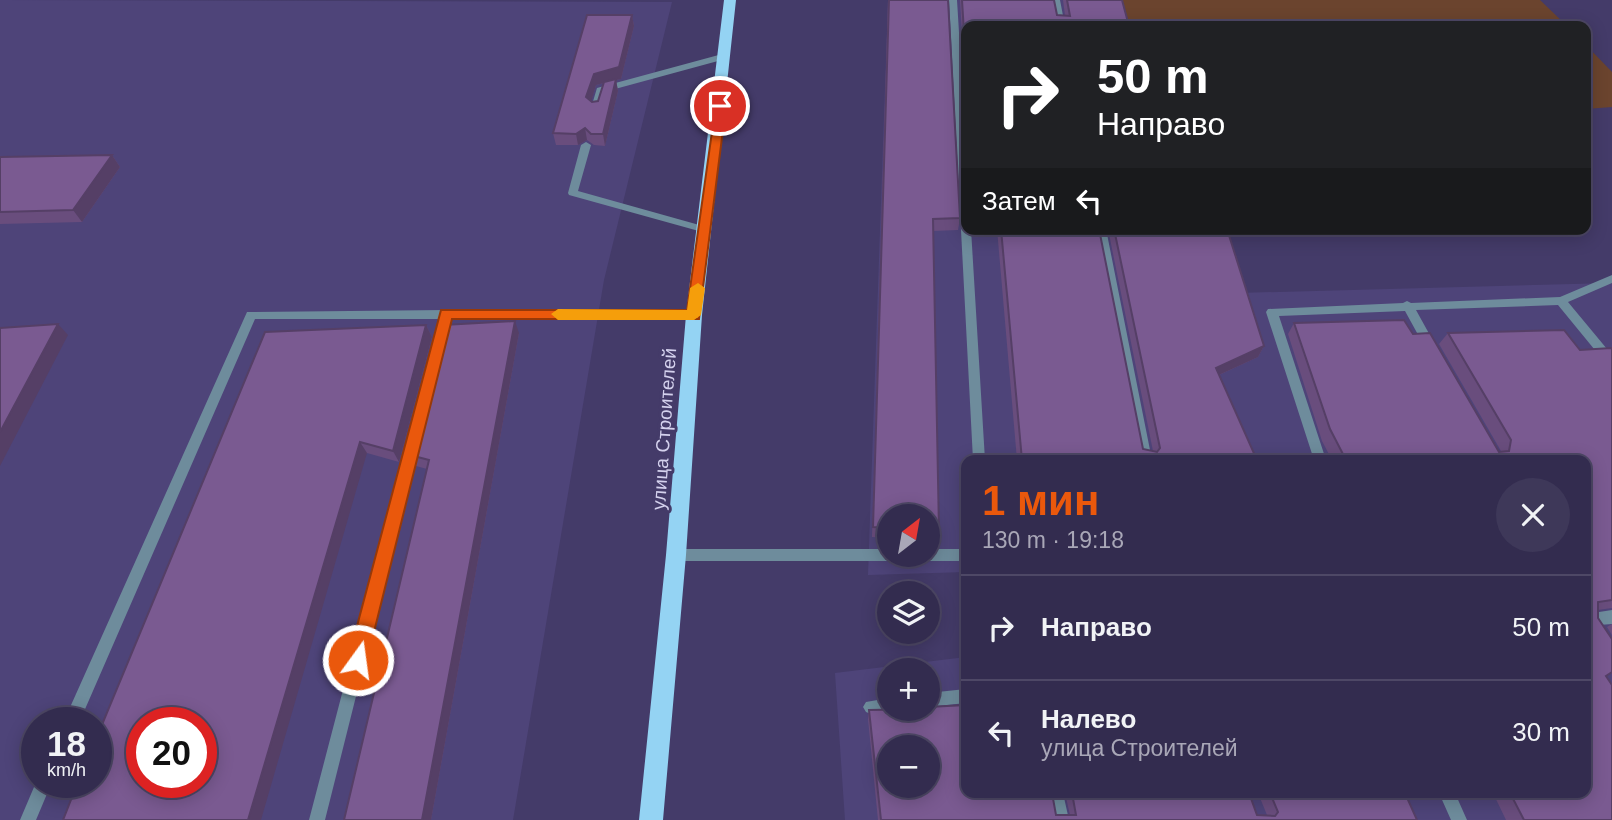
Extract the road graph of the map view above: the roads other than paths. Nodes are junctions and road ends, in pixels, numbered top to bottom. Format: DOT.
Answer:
graph roads {
  1 [pos="730,0"];
  2 [pos="953,0"];
  3 [pos="1056,0"];
  4 [pos="1060,21"];
  5 [pos="726,56"];
  6 [pos="596,108"];
  7 [pos="961,142"];
  8 [pos="586,145"];
  9 [pos="706,230"];
  10 [pos="966,235"];
  11 [pos="1102,235"];
  12 [pos="1612,279"];
  13 [pos="1561,301"];
  14 [pos="1407,305"];
  15 [pos="446,314"];
  16 [pos="694,315"];
  17 [pos="1440,363"];
  18 [pos="1612,363"];
  19 [pos="429,380"];
  20 [pos="419,421"];
  21 [pos="979,455"];
  22 [pos="1145,455"];
  23 [pos="1318,455"];
  24 [pos="676,555"];
  25 [pos="961,555"];
  26 [pos="1612,617"];
  27 [pos="1592,624"];
  28 [pos="961,697"];
  29 [pos="940,699"];
  30 [pos="877,706"];
  31 [pos="78,707"];
  32 [pos="871,707"];
  33 [pos="37,798"];
  34 [pos="1056,798"];
  35 [pos="1449,798"];
  36 [pos="28,820"];
  37 [pos="317,820"];
  38 [pos="651,820"];
  39 [pos="1062,820"];
  40 [pos="1459,820"];
  1 -- 5 [label="main road, улица Строителей"];
  2 -- 7 [label="lane"];
  3 -- 4 [label="lane"];
  5 -- 6 [label="lane"];
  5 -- 9 [label="main road, улица Строителей"];
  8 -- 9 [label="lane"];
  9 -- 16 [label="main road, улица Строителей"];
  10 -- 21 [label="lane"];
  11 -- 22 [label="lane"];
  12 -- 13 [label="lane"];
  13 -- 14 [label="lane"];
  13 -- 18 [label="lane"];
  14 -- 17 [label="lane"];
  14 -- 23 [label="lane"];
  15 -- 16 [label="lane"];
  15 -- 19 [label="lane"];
  15 -- 31 [label="lane"];
  16 -- 24 [label="main road, улица Строителей"];
  20 -- 37 [label="lane"];
  24 -- 25 [label="lane"];
  24 -- 38 [label="main road, улица Строителей"];
  26 -- 27 [label="lane"];
  28 -- 29 [label="lane"];
  30 -- 32 [label="lane"];
  33 -- 36 [label="lane"];
  34 -- 39 [label="lane"];
  35 -- 40 [label="lane"];
}
